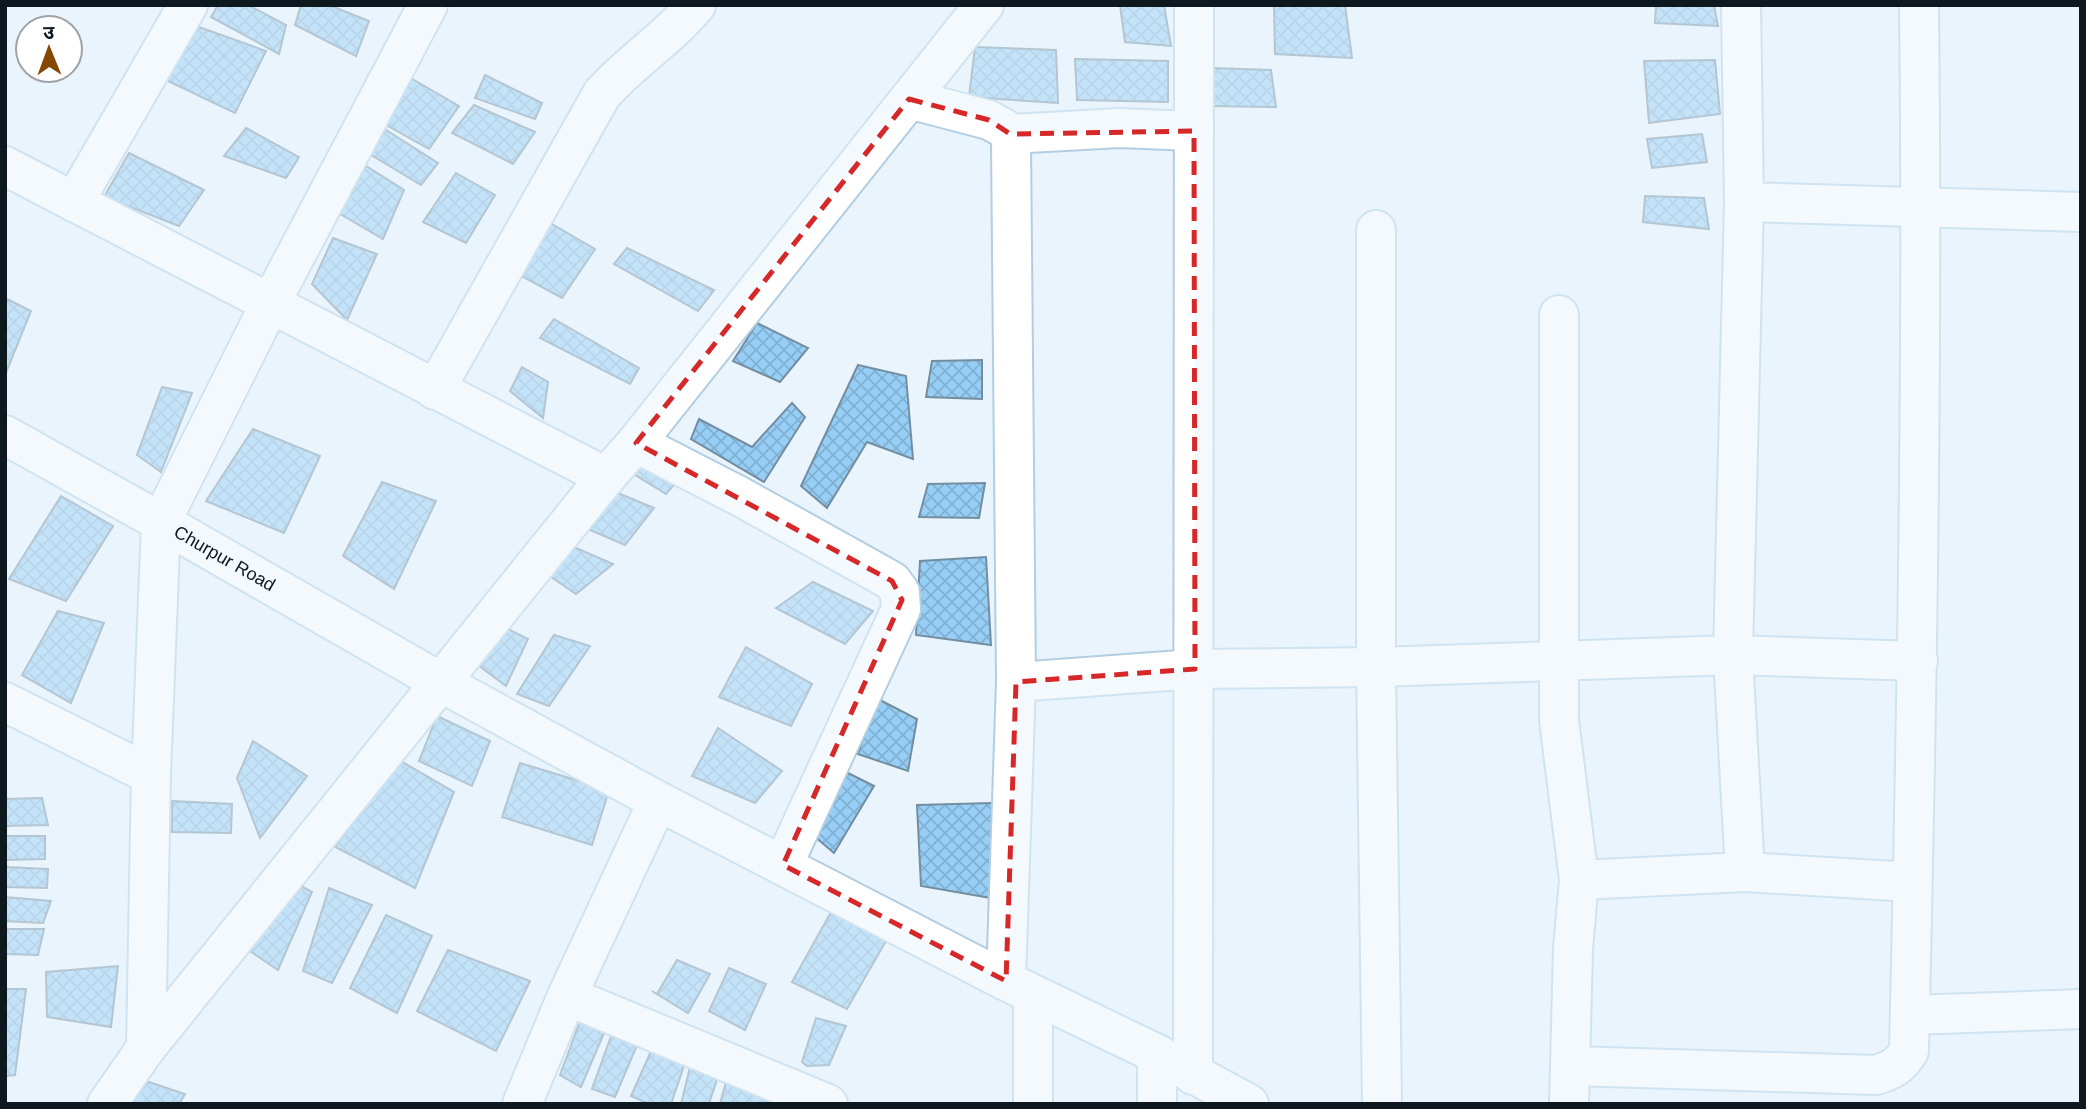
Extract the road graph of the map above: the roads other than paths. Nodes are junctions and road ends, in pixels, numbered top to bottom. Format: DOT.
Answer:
graph roads {
  1 [pos="188,5"];
  2 [pos="428,5"];
  3 [pos="696,5"];
  4 [pos="984,5"];
  5 [pos="1194,5"];
  6 [pos="1741,5"];
  7 [pos="1919,5"];
  8 [pos="909,99"];
  9 [pos="1194,131"];
  10 [pos="1010,134"];
  11 [pos="5,166"];
  12 [pos="74,202"];
  13 [pos="1744,202"];
  14 [pos="1921,208"];
  15 [pos="2081,212"];
  16 [pos="1376,230"];
  17 [pos="270,304"];
  18 [pos="1559,316"];
  19 [pos="435,390"];
  20 [pos="5,435"];
  21 [pos="636,443"];
  22 [pos="607,477"];
  23 [pos="161,522"];
  24 [pos="1733,655"];
  25 [pos="1558,660"];
  26 [pos="1918,661"];
  27 [pos="1376,667"];
  28 [pos="1195,669"];
  29 [pos="1016,682"];
  30 [pos="442,684"];
  31 [pos="5,702"];
  32 [pos="152,775"];
  33 [pos="658,802"];
  34 [pos="783,865"];
  35 [pos="1745,872"];
  36 [pos="1579,880"];
  37 [pos="1912,882"];
  38 [pos="1019,988"];
  39 [pos="567,996"];
  40 [pos="2081,1009"];
  41 [pos="1910,1015"];
  42 [pos="146,1048"];
  43 [pos="1157,1054"];
  44 [pos="1571,1066"];
  45 [pos="1193,1075"];
  46 [pos="1875,1089"];
  47 [pos="107,1104"];
  48 [pos="522,1104"];
  49 [pos="828,1104"];
  50 [pos="1033,1104"];
  51 [pos="1157,1104"];
  52 [pos="1249,1104"];
  53 [pos="1382,1104"];
  54 [pos="1569,1104"];
  1 -- 12 [label="street"];
  2 -- 17 [label="street"];
  3 -- 19 [label="street"];
  4 -- 8 [label="street"];
  5 -- 9 [label="street"];
  6 -- 13 [label="street"];
  7 -- 14 [label="street"];
  8 -- 10 [label="street"];
  8 -- 21 [label="street"];
  9 -- 10 [label="street"];
  9 -- 28 [label="street"];
  10 -- 29 [label="street"];
  11 -- 12 [label="street"];
  12 -- 17 [label="street"];
  13 -- 14 [label="street"];
  13 -- 24 [label="street"];
  14 -- 15 [label="street"];
  14 -- 26 [label="street"];
  16 -- 27 [label="street"];
  17 -- 19 [label="street"];
  17 -- 23 [label="street"];
  18 -- 25 [label="street"];
  19 -- 22 [label="street"];
  20 -- 23 [label="street, Churpur Road"];
  21 -- 22 [label="street"];
  21 -- 34 [label="street"];
  22 -- 30 [label="street"];
  23 -- 30 [label="street, Churpur Road"];
  23 -- 32 [label="street"];
  24 -- 25 [label="street"];
  24 -- 26 [label="street"];
  24 -- 35 [label="street"];
  25 -- 27 [label="street"];
  25 -- 36 [label="street"];
  26 -- 37 [label="street"];
  27 -- 28 [label="street"];
  27 -- 53 [label="street"];
  28 -- 29 [label="street"];
  28 -- 45 [label="street"];
  29 -- 38 [label="street"];
  30 -- 33 [label="street, Churpur Road"];
  30 -- 42 [label="street"];
  31 -- 32 [label="street"];
  32 -- 42 [label="street"];
  33 -- 34 [label="street, Churpur Road"];
  33 -- 39 [label="street"];
  34 -- 38 [label="street, Churpur Road"];
  35 -- 36 [label="street"];
  35 -- 37 [label="street"];
  36 -- 44 [label="street"];
  37 -- 41 [label="street"];
  38 -- 43 [label="street, Churpur Road"];
  38 -- 50 [label="street"];
  39 -- 48 [label="street"];
  39 -- 49 [label="street"];
  40 -- 41 [label="street"];
  41 -- 46 [label="street"];
  42 -- 47 [label="street"];
  43 -- 45 [label="street, Churpur Road"];
  43 -- 51 [label="street"];
  44 -- 46 [label="street"];
  44 -- 54 [label="street"];
  45 -- 52 [label="street, Churpur Road"];
}
